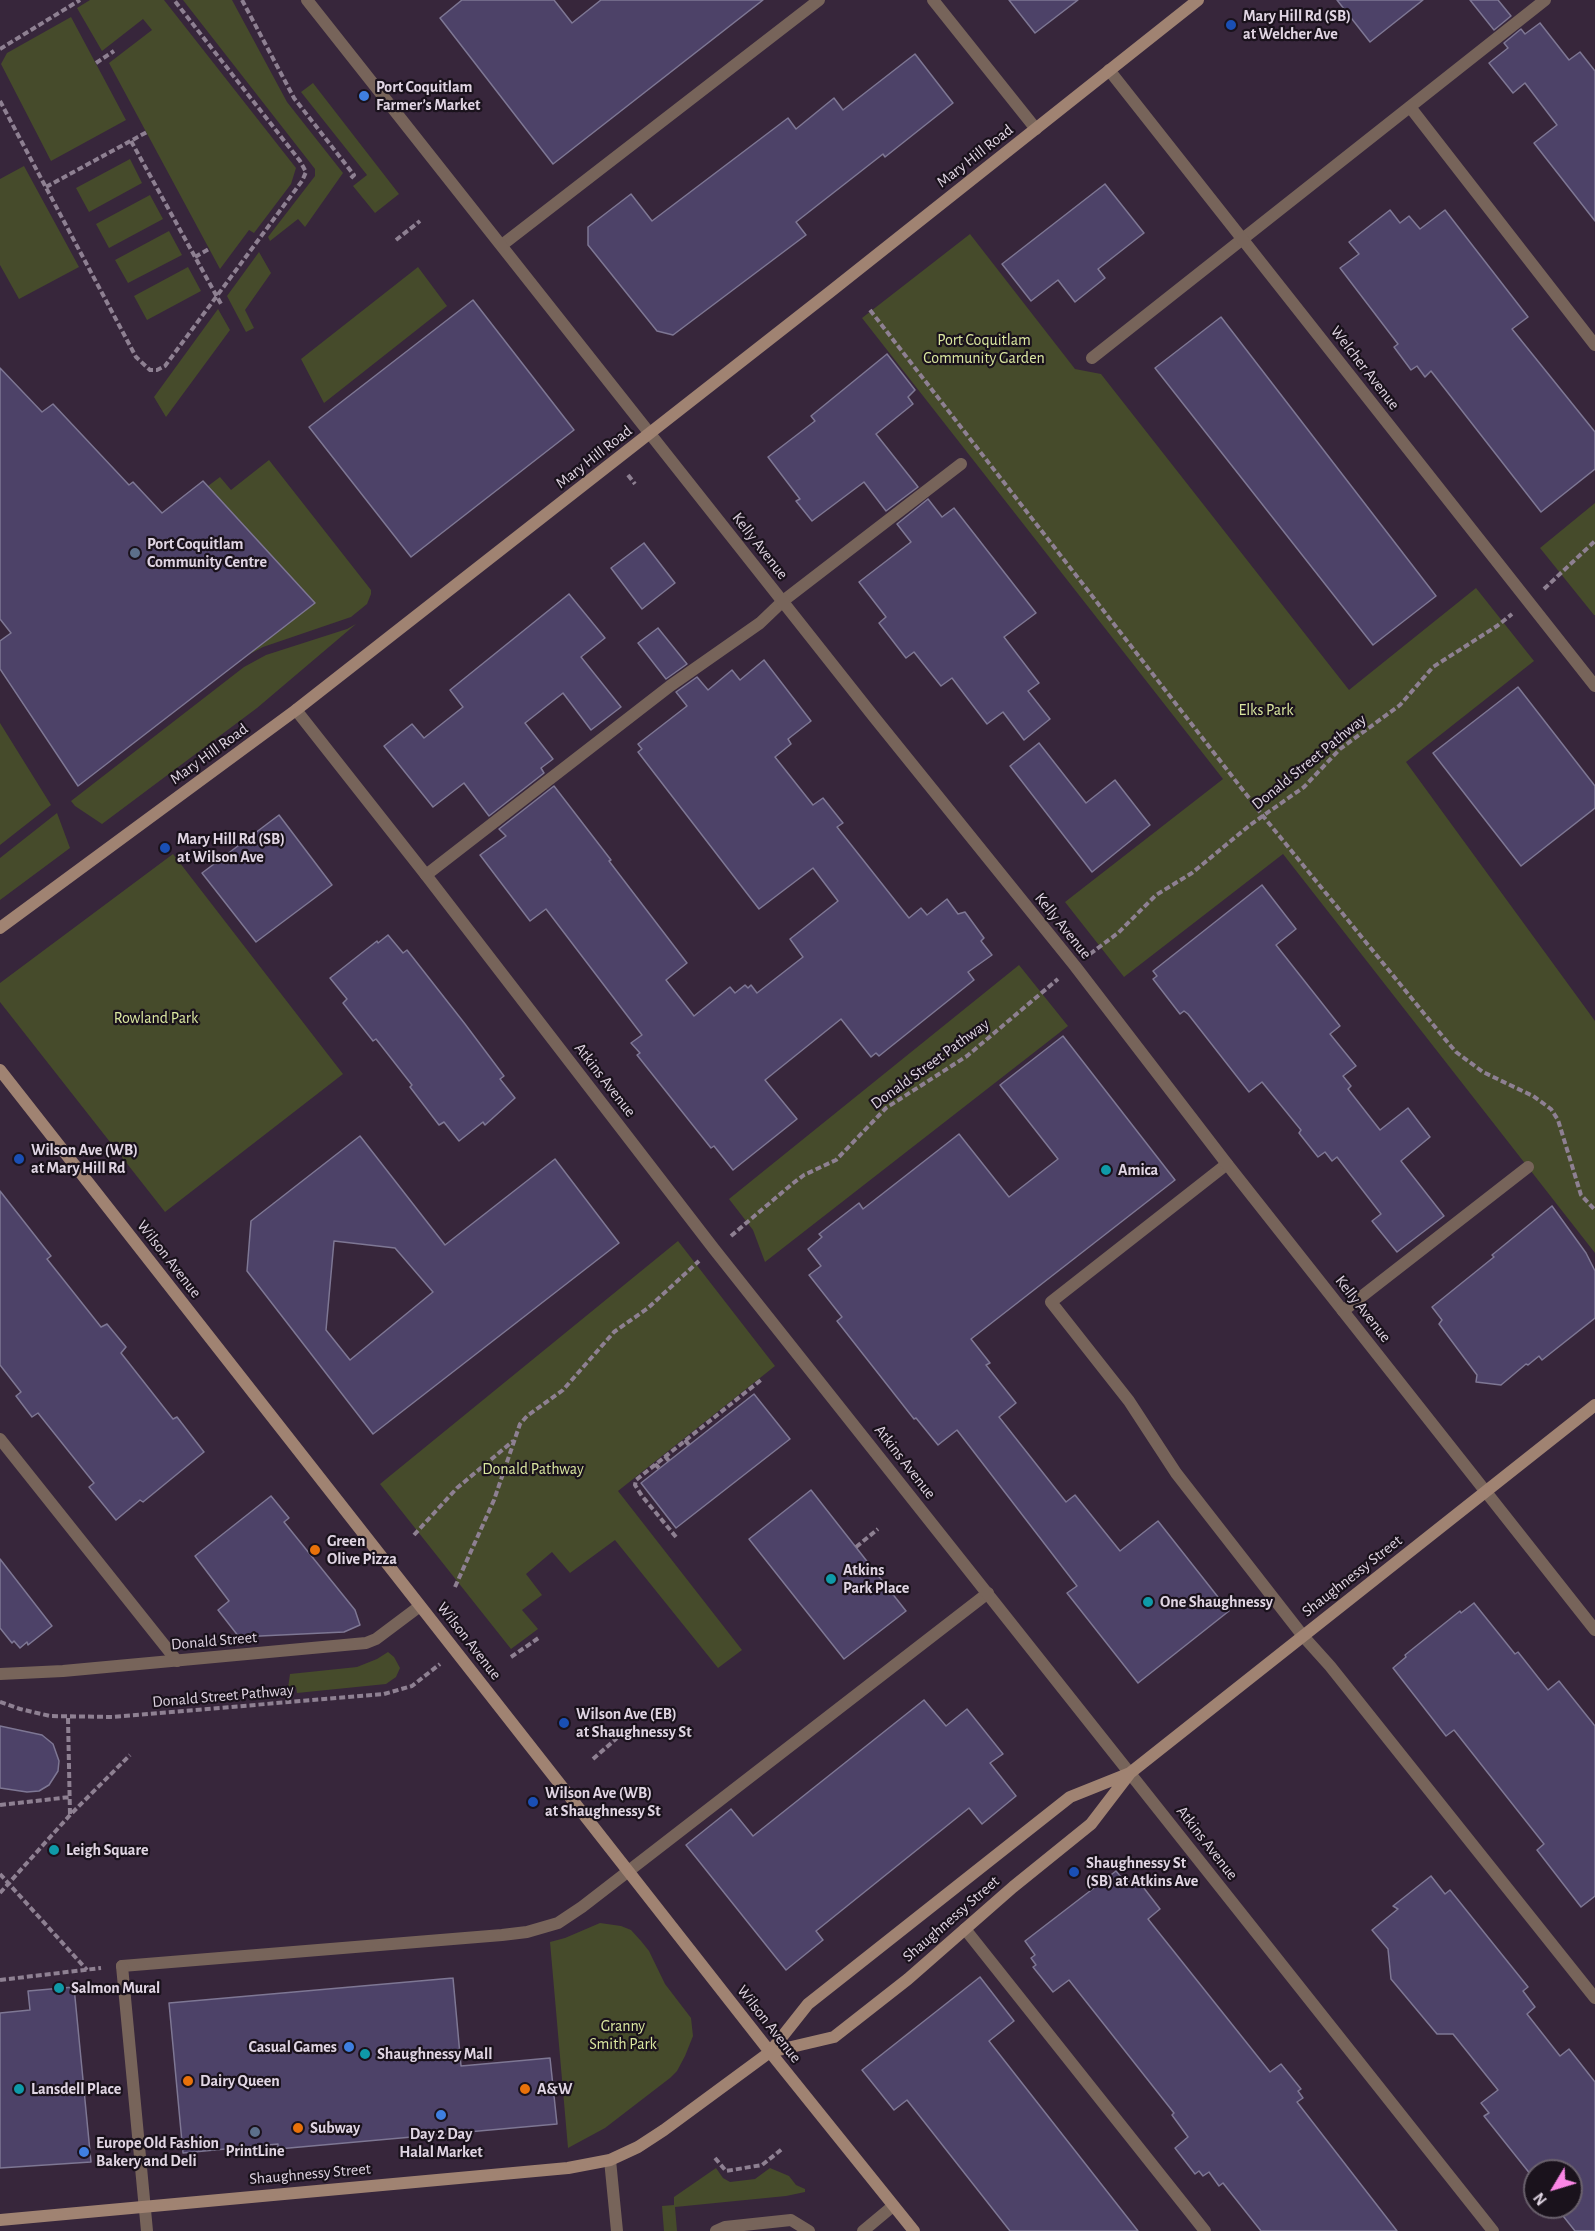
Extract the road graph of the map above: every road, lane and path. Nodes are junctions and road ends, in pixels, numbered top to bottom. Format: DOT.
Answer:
graph roads {
  1 [pos="81,0"];
  2 [pos="174,0"];
  3 [pos="242,0"];
  4 [pos="307,0"];
  5 [pos="819,0"];
  6 [pos="933,0"];
  7 [pos="1198,0"];
  8 [pos="1545,0"];
  9 [pos="0,49"];
  10 [pos="114,51"];
  11 [pos="96,63"];
  12 [pos="1109,70"];
  13 [pos="0,101"];
  14 [pos="1410,107"];
  15 [pos="1036,129"];
  16 [pos="147,132"];
  17 [pos="131,141"];
  18 [pos="349,180"];
  19 [pos="46,186"];
  20 [pos="420,220"];
  21 [pos="396,240"];
  22 [pos="1244,240"];
  23 [pos="258,241"];
  24 [pos="502,245"];
  25 [pos="261,246"];
  26 [pos="209,249"];
  27 [pos="195,257"];
  28 [pos="217,297"];
  29 [pos="221,304"];
  30 [pos="870,310"];
  31 [pos="1595,345"];
  32 [pos="1092,358"];
  33 [pos="650,434"];
  34 [pos="961,464"];
  35 [pos="1595,541"];
  36 [pos="1539,593"];
  37 [pos="783,601"];
  38 [pos="1516,611"];
  39 [pos="1595,686"];
  40 [pos="296,710"];
  41 [pos="1263,816"];
  42 [pos="426,875"];
  43 [pos="0,928"];
  44 [pos="1090,954"];
  45 [pos="1065,974"];
  46 [pos="0,1070"];
  47 [pos="1227,1164"];
  48 [pos="1528,1167"];
  49 [pos="1595,1210"];
  50 [pos="725,1240"];
  51 [pos="702,1258"];
  52 [pos="1343,1311"];
  53 [pos="761,1380"];
  54 [pos="1595,1406"];
  55 [pos="728,1407"];
  56 [pos="732,1411"];
  57 [pos="707,1424"];
  58 [pos="710,1428"];
  59 [pos="0,1439"];
  60 [pos="686,1440"];
  61 [pos="514,1441"];
  62 [pos="689,1445"];
  63 [pos="665,1456"];
  64 [pos="669,1461"];
  65 [pos="656,1464"];
  66 [pos="659,1468"];
  67 [pos="1486,1491"];
  68 [pos="879,1529"];
  69 [pos="414,1535"];
  70 [pos="676,1537"];
  71 [pos="856,1547"];
  72 [pos="455,1587"];
  73 [pos="988,1593"];
  74 [pos="420,1606"];
  75 [pos="1595,1630"];
  76 [pos="1303,1636"];
  77 [pos="540,1637"];
  78 [pos="511,1657"];
  79 [pos="177,1661"];
  80 [pos="441,1664"];
  81 [pos="0,1674"];
  82 [pos="0,1702"];
  83 [pos="68,1718"];
  84 [pos="617,1738"];
  85 [pos="130,1755"];
  86 [pos="593,1759"];
  87 [pos="1130,1773"];
  88 [pos="70,1797"];
  89 [pos="0,1805"];
  90 [pos="69,1815"];
  91 [pos="628,1872"];
  92 [pos="0,1874"];
  93 [pos="9,1884"];
  94 [pos="0,1893"];
  95 [pos="965,1929"];
  96 [pos="122,1966"];
  97 [pos="87,1970"];
  98 [pos="0,1980"];
  99 [pos="1595,1998"];
  100 [pos="770,2052"];
  101 [pos="782,2149"];
  102 [pos="715,2158"];
  103 [pos="610,2160"];
  104 [pos="893,2206"];
  105 [pos="144,2207"];
  106 [pos="0,2220"];
  107 [pos="147,2231"];
  108 [pos="617,2231"];
  109 [pos="716,2231"];
  110 [pos="809,2231"];
  111 [pos="863,2231"];
  112 [pos="914,2231"];
  113 [pos="1205,2231"];
  114 [pos="1493,2231"];
  1 -- 9 [label="path"];
  2 -- 23 [label="path"];
  3 -- 18 [label="path"];
  4 -- 24 [label="street, Kelly Avenue"];
  5 -- 24 [label="street"];
  6 -- 15 [label="street"];
  7 -- 12 [label="street, Mary Hill Road"];
  8 -- 14 [label="street"];
  10 -- 11 [label="path"];
  12 -- 15 [label="street, Mary Hill Road"];
  12 -- 22 [label="street, Welcher Avenue"];
  13 -- 19 [label="path"];
  14 -- 22 [label="street"];
  14 -- 31 [label="street"];
  15 -- 33 [label="street, Mary Hill Road"];
  16 -- 17 [label="path"];
  17 -- 19 [label="path"];
  17 -- 27 [label="path"];
  19 -- 28 [label="path"];
  20 -- 21 [label="path"];
  22 -- 32 [label="street"];
  22 -- 39 [label="street, Welcher Avenue"];
  23 -- 25 [label="path"];
  23 -- 28 [label="path"];
  24 -- 33 [label="street, Kelly Avenue"];
  26 -- 27 [label="path"];
  27 -- 28 [label="path"];
  28 -- 29 [label="path"];
  30 -- 41 [label="path"];
  33 -- 37 [label="street, Kelly Avenue"];
  33 -- 40 [label="street, Mary Hill Road"];
  34 -- 37 [label="street"];
  35 -- 36 [label="path"];
  37 -- 42 [label="street"];
  37 -- 47 [label="street, Kelly Avenue"];
  38 -- 41 [label="path, Donald Street Pathway"];
  40 -- 42 [label="street, Atkins Avenue"];
  40 -- 43 [label="street, Mary Hill Road"];
  41 -- 44 [label="path, Donald Street Pathway"];
  41 -- 49 [label="path"];
  42 -- 73 [label="street, Atkins Avenue"];
  45 -- 50 [label="path, Donald Street Pathway"];
  46 -- 74 [label="street, Wilson Avenue"];
  47 -- 52 [label="street, Kelly Avenue"];
  47 -- 76 [label="street"];
  48 -- 52 [label="street"];
  51 -- 61 [label="path"];
  52 -- 67 [label="street, Kelly Avenue"];
  53 -- 55 [label="path"];
  54 -- 67 [label="street, Shaughnessy Street"];
  55 -- 56 [label="path"];
  55 -- 57 [label="path"];
  57 -- 58 [label="path"];
  57 -- 60 [label="path"];
  59 -- 79 [label="street"];
  60 -- 62 [label="path"];
  60 -- 63 [label="path"];
  61 -- 69 [label="path"];
  61 -- 72 [label="path"];
  63 -- 64 [label="path"];
  63 -- 65 [label="path"];
  65 -- 66 [label="path"];
  65 -- 70 [label="path"];
  67 -- 75 [label="street, Kelly Avenue"];
  67 -- 76 [label="street, Shaughnessy Street"];
  68 -- 71 [label="path"];
  73 -- 87 [label="street, Atkins Avenue"];
  73 -- 91 [label="street"];
  74 -- 79 [label="street, Donald Street"];
  74 -- 91 [label="street, Wilson Avenue"];
  76 -- 87 [label="street, Shaughnessy Street"];
  76 -- 99 [label="street"];
  77 -- 78 [label="path"];
  79 -- 81 [label="street, Donald Street"];
  80 -- 83 [label="path, Donald Street Pathway"];
  82 -- 83 [label="path, Donald Street Pathway"];
  83 -- 88 [label="path"];
  84 -- 86 [label="path"];
  85 -- 90 [label="path"];
  87 -- 95 [label="street, Shaughnessy Street"];
  87 -- 100 [label="street, Shaughnessy Street"];
  87 -- 114 [label="street, Atkins Avenue"];
  88 -- 89 [label="path"];
  88 -- 90 [label="path"];
  90 -- 93 [label="path"];
  91 -- 96 [label="street"];
  91 -- 100 [label="street, Wilson Avenue"];
  92 -- 93 [label="path"];
  93 -- 94 [label="path"];
  93 -- 97 [label="path"];
  95 -- 100 [label="street, Shaughnessy Street"];
  95 -- 113 [label="street"];
  96 -- 97 [label="path"];
  96 -- 105 [label="street"];
  97 -- 98 [label="path"];
  100 -- 103 [label="street, Shaughnessy Street"];
  100 -- 104 [label="street, Wilson Avenue"];
  101 -- 102 [label="path"];
  103 -- 105 [label="street, Shaughnessy Street"];
  103 -- 108 [label="street"];
  104 -- 111 [label="street"];
  104 -- 112 [label="street, Wilson Avenue"];
  105 -- 106 [label="street, Shaughnessy Street"];
  105 -- 107 [label="street"];
  109 -- 110 [label="street"];
}
